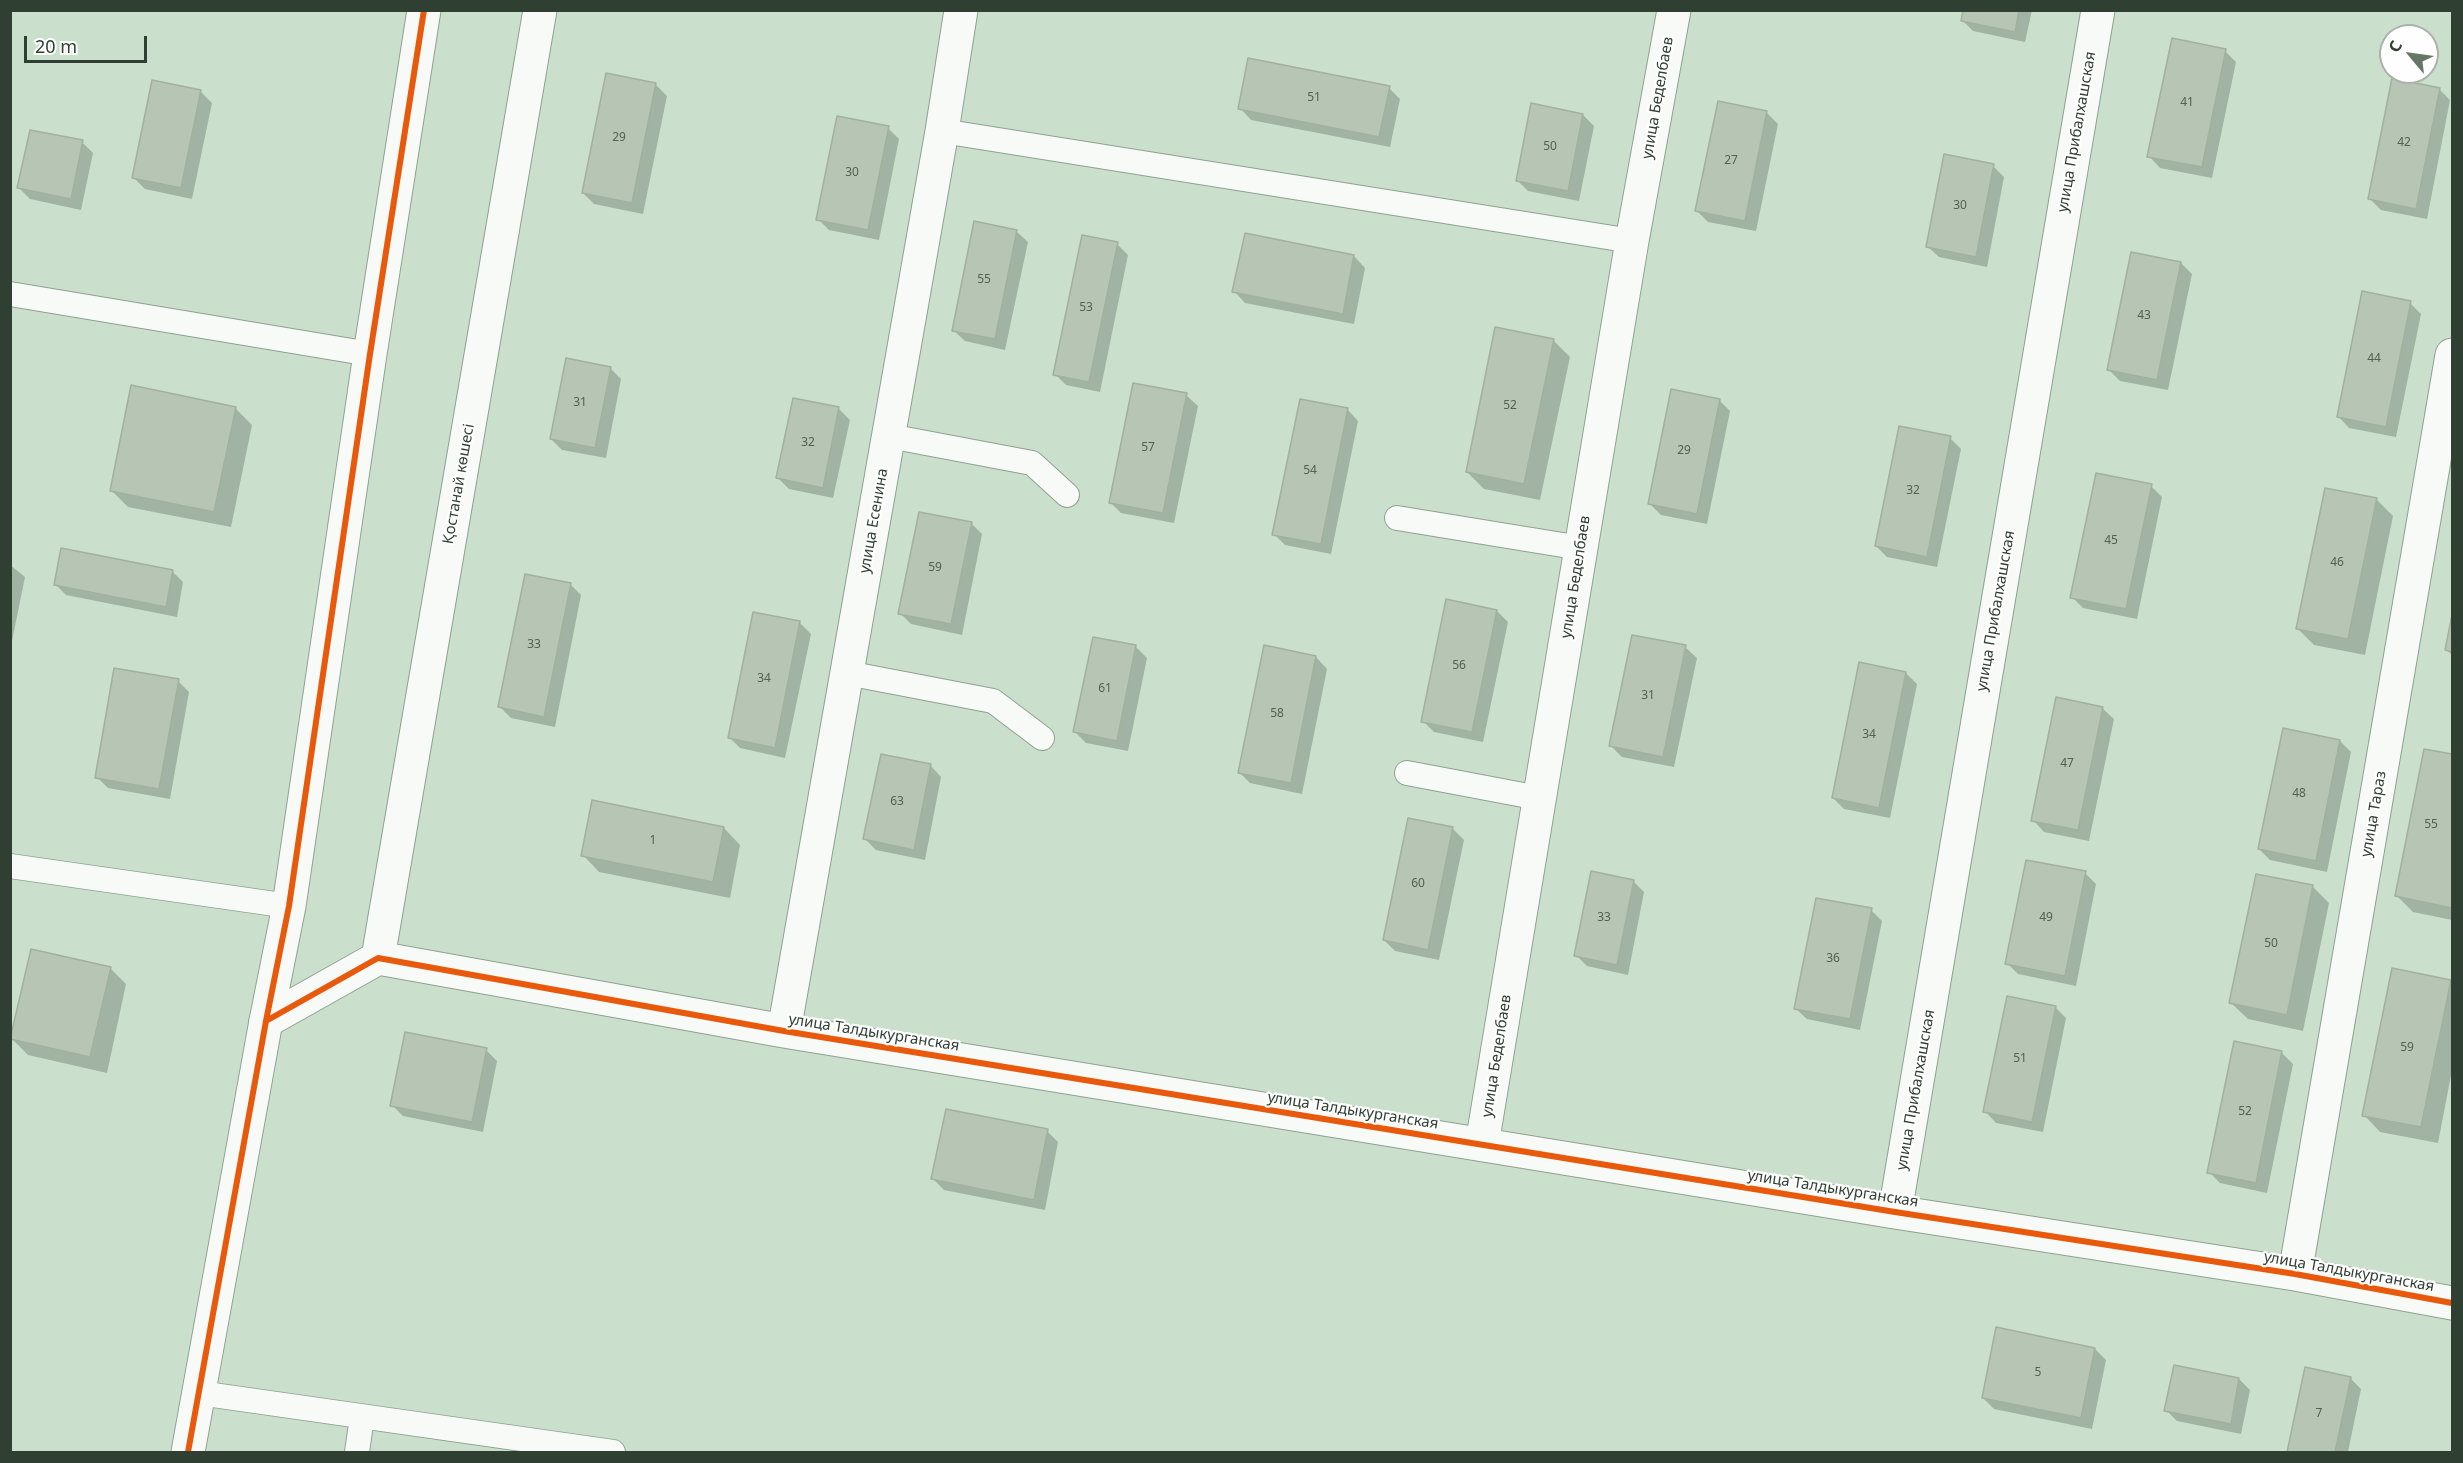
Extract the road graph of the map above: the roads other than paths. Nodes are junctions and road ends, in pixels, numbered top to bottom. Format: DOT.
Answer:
graph roads {
  1 [pos="424,10"];
  2 [pos="540,10"];
  3 [pos="961,10"];
  4 [pos="1674,10"];
  5 [pos="2098,10"];
  6 [pos="942,131"];
  7 [pos="1632,241"];
  8 [pos="10,294"];
  9 [pos="370,354"];
  10 [pos="2451,368"];
  11 [pos="889,436"];
  12 [pos="1067,495"];
  13 [pos="1397,518"];
  14 [pos="1581,548"];
  15 [pos="847,673"];
  16 [pos="1042,738"];
  17 [pos="1407,773"];
  18 [pos="1539,798"];
  19 [pos="10,866"];
  20 [pos="289,906"];
  21 [pos="378,958"];
  22 [pos="266,1021"];
  23 [pos="784,1031"];
  24 [pos="1482,1144"];
  25 [pos="1895,1212"];
  26 [pos="2295,1274"];
  27 [pos="2452,1304"];
  28 [pos="199,1393"];
  29 [pos="362,1417"];
  30 [pos="188,1452"];
  31 [pos="357,1452"];
  32 [pos="613,1452"];
  1 -- 9 [label="street"];
  2 -- 21 [label="street, Қостанай көшесі"];
  3 -- 6 [label="street, улица Есенина"];
  4 -- 7 [label="street, улица Беделбаев"];
  5 -- 25 [label="street, улица Прибалхашская"];
  6 -- 7 [label="lane"];
  6 -- 11 [label="street, улица Есенина"];
  7 -- 14 [label="street, улица Беделбаев"];
  8 -- 9 [label="lane"];
  9 -- 20 [label="street"];
  10 -- 26 [label="street, улица Тараз"];
  11 -- 12 [label="lane"];
  11 -- 15 [label="street, улица Есенина"];
  13 -- 14 [label="lane"];
  14 -- 18 [label="street, улица Беделбаев"];
  15 -- 16 [label="lane"];
  15 -- 23 [label="street, улица Есенина"];
  17 -- 18 [label="lane"];
  18 -- 24 [label="street, улица Беделбаев"];
  19 -- 20 [label="lane"];
  20 -- 22 [label="street"];
  21 -- 22 [label="street"];
  21 -- 23 [label="street, улица Талдыкурганская"];
  22 -- 28 [label="street"];
  23 -- 24 [label="street, улица Талдыкурганская"];
  24 -- 25 [label="street, улица Талдыкурганская"];
  25 -- 26 [label="street, улица Талдыкурганская"];
  26 -- 27 [label="street, улица Талдыкурганская"];
  28 -- 29 [label="lane"];
  28 -- 30 [label="street"];
  29 -- 31 [label="lane"];
  29 -- 32 [label="lane"];
}
